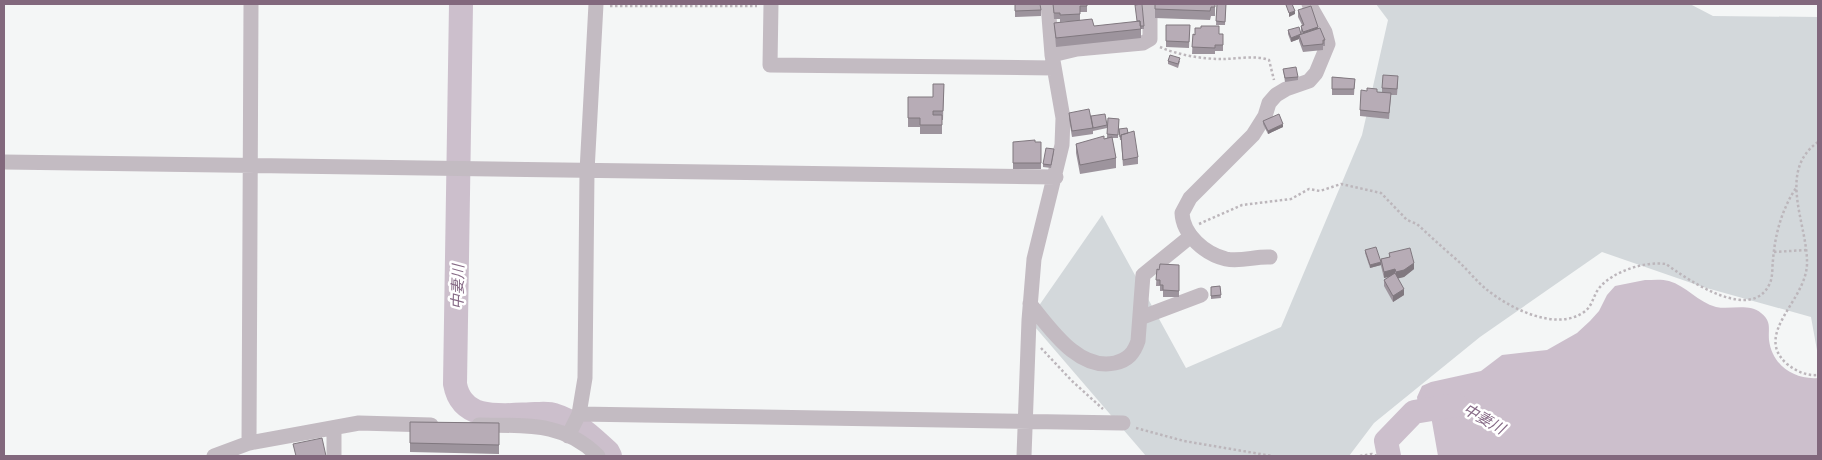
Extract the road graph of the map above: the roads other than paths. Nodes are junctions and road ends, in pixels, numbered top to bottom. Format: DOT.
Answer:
graph roads {
  1 [pos="252,4"];
  2 [pos="1048,4"];
  3 [pos="1150,4"];
  4 [pos="1309,4"];
  5 [pos="596,5"];
  6 [pos="771,5"];
  7 [pos="1053,61"];
  8 [pos="4,162"];
  9 [pos="250,167"];
  10 [pos="587,170"];
  11 [pos="1056,177"];
  12 [pos="1190,235"];
  13 [pos="1270,257"];
  14 [pos="1201,296"];
  15 [pos="1030,304"];
  16 [pos="1140,318"];
  17 [pos="1025,420"];
  18 [pos="1123,423"];
  19 [pos="445,425"];
  20 [pos="464,425"];
  21 [pos="574,426"];
  22 [pos="334,428"];
  23 [pos="249,443"];
  24 [pos="214,456"];
  25 [pos="334,456"];
  26 [pos="598,456"];
  27 [pos="1024,456"];
  1 -- 9 [label="street"];
  2 -- 7 [label="street"];
  3 -- 7 [label="street"];
  4 -- 12 [label="street"];
  5 -- 10 [label="street"];
  6 -- 7 [label="street"];
  7 -- 11 [label="street"];
  8 -- 9 [label="street"];
  9 -- 10 [label="street"];
  9 -- 23 [label="street"];
  10 -- 11 [label="street"];
  10 -- 21 [label="street"];
  11 -- 15 [label="street"];
  12 -- 13 [label="street"];
  12 -- 16 [label="street"];
  14 -- 16 [label="street"];
  15 -- 16 [label="street"];
  15 -- 17 [label="street"];
  17 -- 18 [label="street"];
  17 -- 21 [label="street"];
  17 -- 27 [label="street"];
  19 -- 22 [label="street"];
  20 -- 21 [label="street"];
  21 -- 26 [label="street"];
  22 -- 23 [label="street"];
  22 -- 25 [label="street"];
  23 -- 24 [label="street"];
}
